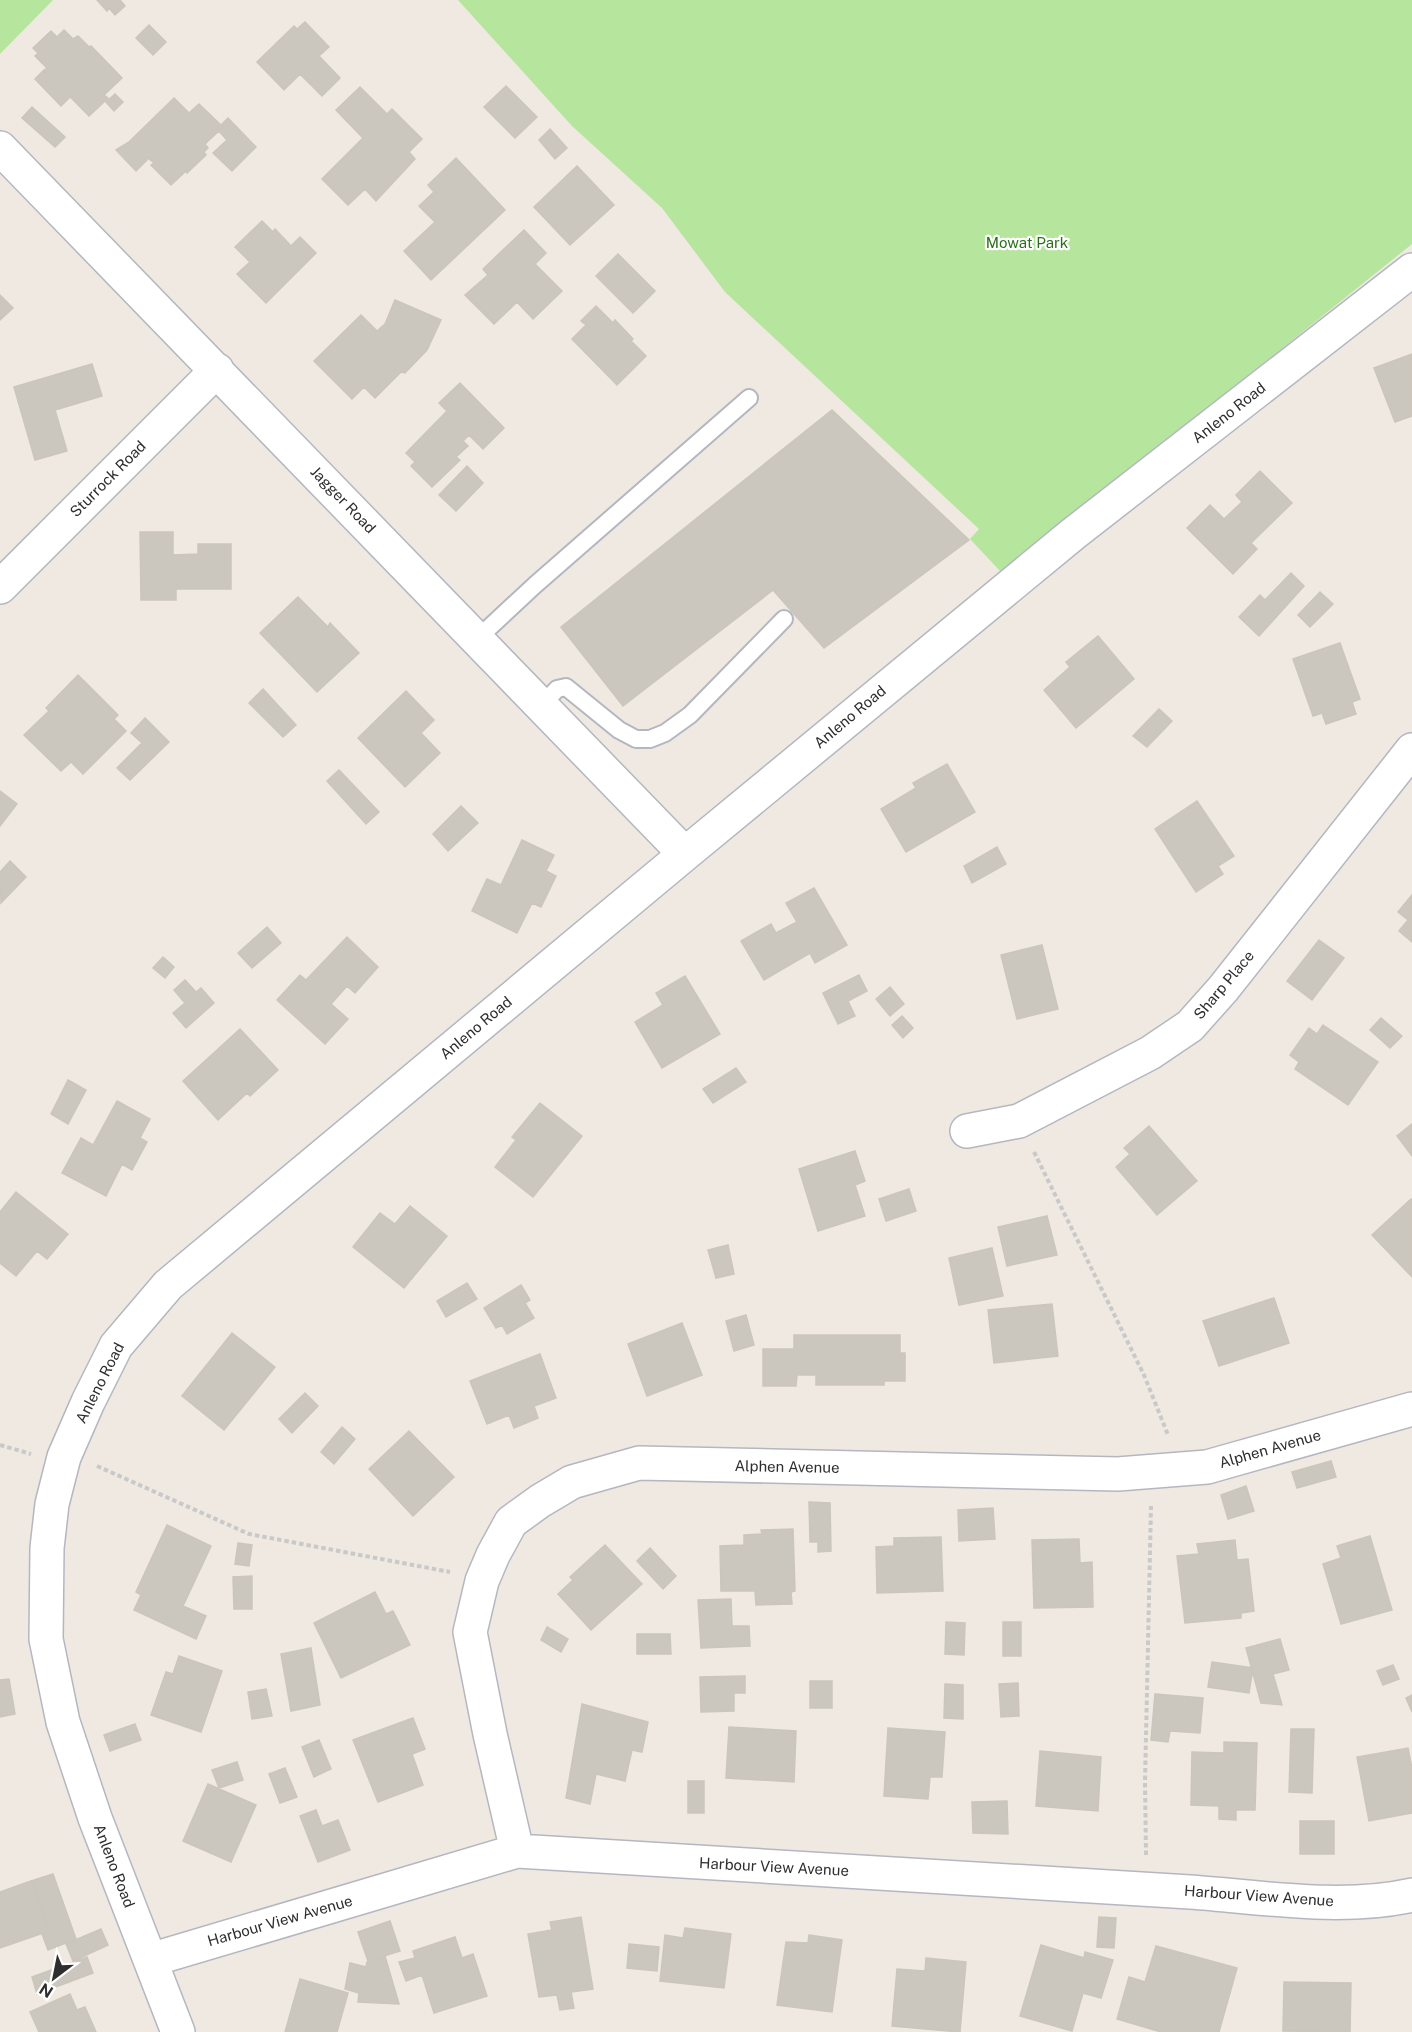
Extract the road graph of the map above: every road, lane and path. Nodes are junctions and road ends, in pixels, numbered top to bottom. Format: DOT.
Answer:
graph roads {
  1 [pos="0,148"];
  2 [pos="1412,270"];
  3 [pos="217,370"];
  4 [pos="749,398"];
  5 [pos="0,587"];
  6 [pos="784,619"];
  7 [pos="478,638"];
  8 [pos="542,705"];
  9 [pos="1412,750"];
  10 [pos="685,854"];
  11 [pos="1019,1121"];
  12 [pos="967,1131"];
  13 [pos="1412,1409"];
  14 [pos="64,1457"];
  15 [pos="1167,1471"];
  16 [pos="482,1581"];
  17 [pos="517,1851"];
  18 [pos="1147,1889"];
  19 [pos="1412,1895"];
  20 [pos="150,1960"];
  21 [pos="178,2032"];
  1 -- 3 [label="street, Jagger Road"];
  2 -- 10 [label="street, Anleno Road"];
  3 -- 5 [label="street, Sturrock Road"];
  3 -- 7 [label="street, Jagger Road"];
  4 -- 7 [label="lane"];
  6 -- 8 [label="lane"];
  7 -- 8 [label="street, Jagger Road"];
  8 -- 10 [label="street, Jagger Road"];
  9 -- 11 [label="street, Sharp Place"];
  10 -- 14 [label="street, Anleno Road"];
  11 -- 12 [label="street, Sharp Place"];
  11 -- 15 [label="path"];
  13 -- 15 [label="street, Alphen Avenue"];
  14 -- 16 [label="path"];
  14 -- 20 [label="street, Anleno Road"];
  15 -- 16 [label="street, Alphen Avenue"];
  15 -- 18 [label="path"];
  16 -- 17 [label="street, Alphen Avenue"];
  17 -- 18 [label="street, Harbour View Avenue"];
  17 -- 20 [label="street, Harbour View Avenue"];
  18 -- 19 [label="street, Harbour View Avenue"];
  20 -- 21 [label="street, Anleno Road"];
}
